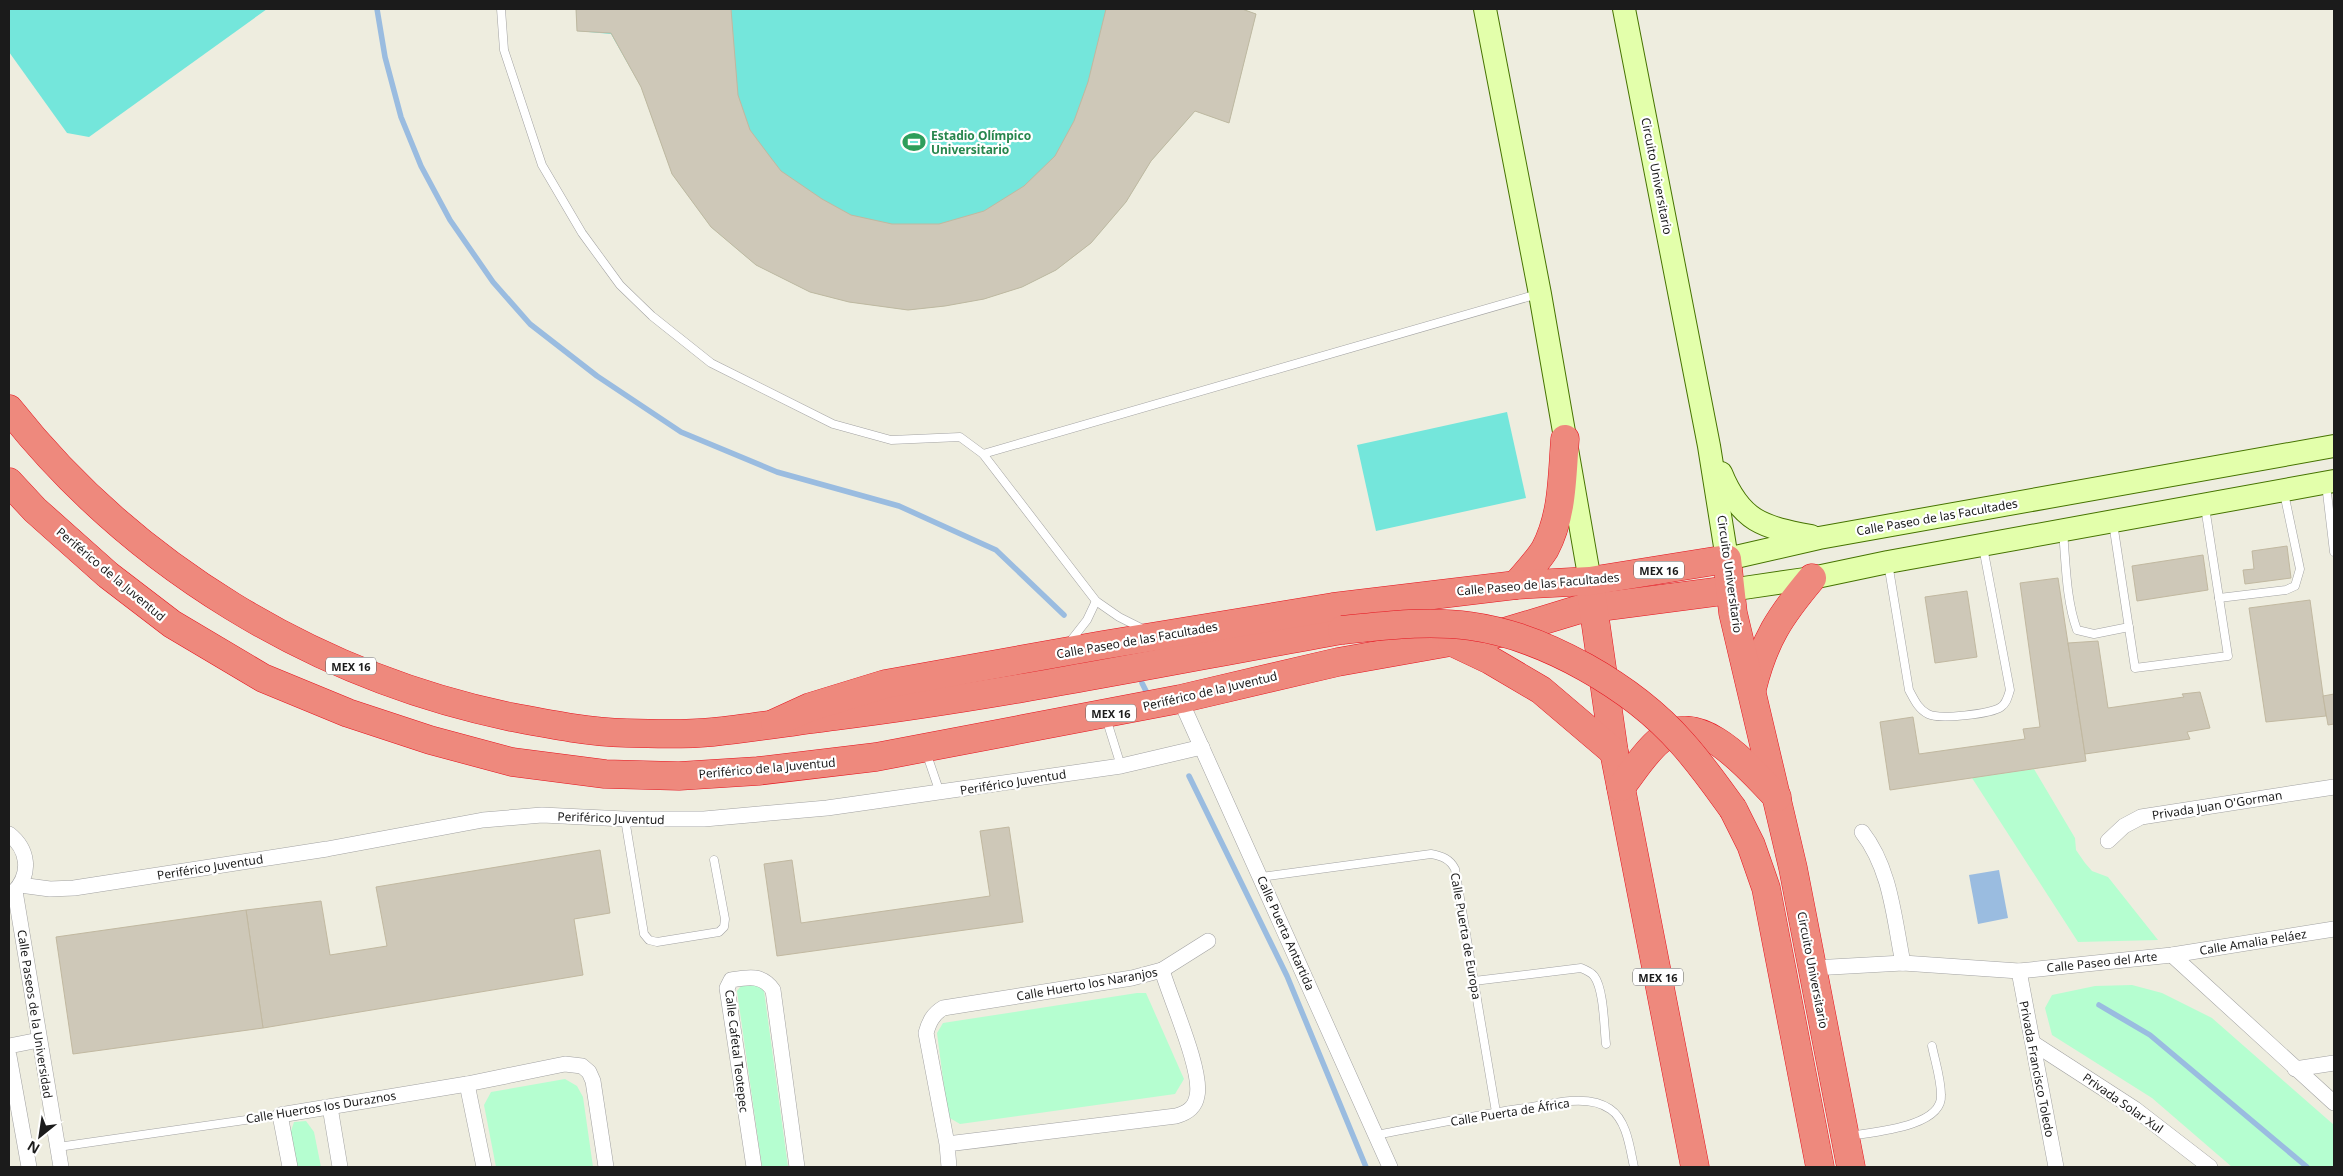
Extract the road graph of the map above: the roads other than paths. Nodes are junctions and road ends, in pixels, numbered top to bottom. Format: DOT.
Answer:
graph roads {
  1 [pos="501,9"];
  2 [pos="1485,9"];
  3 [pos="1624,9"];
  4 [pos="1540,294"];
  5 [pos="9,409"];
  6 [pos="1565,439"];
  7 [pos="1709,446"];
  8 [pos="2334,446"];
  9 [pos="983,454"];
  10 [pos="9,482"];
  11 [pos="2330,482"];
  12 [pos="2284,490"];
  13 [pos="2205,505"];
  14 [pos="2113,521"];
  15 [pos="2063,530"];
  16 [pos="2333,536"];
  17 [pos="1819,538"];
  18 [pos="1983,545"];
  19 [pos="2334,552"];
  20 [pos="1727,559"];
  21 [pos="1888,562"];
  22 [pos="1812,578"];
  23 [pos="1590,581"];
  24 [pos="1516,585"];
  25 [pos="1730,590"];
  26 [pos="1442,593"];
  27 [pos="2219,598"];
  28 [pos="1096,601"];
  29 [pos="1593,608"];
  30 [pos="2129,627"];
  31 [pos="1161,636"];
  32 [pos="1081,641"];
  33 [pos="1456,641"];
  34 [pos="1752,690"];
  35 [pos="1180,699"];
  36 [pos="1104,714"];
  37 [pos="774,723"];
  38 [pos="1202,746"];
  39 [pos="924,748"];
  40 [pos="1614,752"];
  41 [pos="1122,766"];
  42 [pos="1621,787"];
  43 [pos="2334,787"];
  44 [pos="940,794"];
  45 [pos="625,819"];
  46 [pos="1782,821"];
  47 [pos="1862,832"];
  48 [pos="9,834"];
  49 [pos="2108,841"];
  50 [pos="714,860"];
  51 [pos="1261,877"];
  52 [pos="15,890"];
  53 [pos="2334,929"];
  54 [pos="1208,941"];
  55 [pos="2172,955"];
  56 [pos="1903,964"];
  57 [pos="1813,968"];
  58 [pos="1162,970"];
  59 [pos="2019,970"];
  60 [pos="1474,981"];
  61 [pos="39,1040"];
  62 [pos="1606,1044"];
  63 [pos="2033,1044"];
  64 [pos="9,1046"];
  65 [pos="1932,1046"];
  66 [pos="9,1056"];
  67 [pos="2334,1063"];
  68 [pos="2295,1069"];
  69 [pos="467,1084"];
  70 [pos="2334,1103"];
  71 [pos="330,1106"];
  72 [pos="1496,1112"];
  73 [pos="280,1115"];
  74 [pos="1375,1135"];
  75 [pos="1845,1137"];
  76 [pos="947,1144"];
  77 [pos="58,1147"];
  78 [pos="2204,1164"];
  79 [pos="29,1167"];
  80 [pos="61,1167"];
  81 [pos="290,1167"];
  82 [pos="340,1167"];
  83 [pos="484,1167"];
  84 [pos="606,1167"];
  85 [pos="754,1167"];
  86 [pos="797,1167"];
  87 [pos="949,1167"];
  88 [pos="1390,1167"];
  89 [pos="1634,1167"];
  90 [pos="1695,1167"];
  91 [pos="1820,1167"];
  92 [pos="1851,1167"];
  93 [pos="2056,1167"];
  1 -- 9 [label="lane"];
  2 -- 4 [label="main road, MEX 16"];
  3 -- 7 [label="main road, Circuito Universitario"];
  4 -- 6 [label="main road, MEX 16"];
  4 -- 9 [label="lane"];
  5 -- 37 [label="highway, MEX 16"];
  6 -- 23 [label="main road, MEX 16"];
  6 -- 24 [label="highway"];
  7 -- 17 [label="main road"];
  7 -- 20 [label="main road, Circuito Universitario"];
  8 -- 17 [label="main road, Calle Paseo de las Facultades"];
  9 -- 28 [label="lane"];
  10 -- 39 [label="highway, Periférico de la Juventud / MEX 16"];
  11 -- 12 [label="main road"];
  11 -- 16 [label="lane"];
  12 -- 13 [label="main road"];
  12 -- 27 [label="lane"];
  13 -- 14 [label="main road"];
  13 -- 27 [label="lane"];
  14 -- 15 [label="main road"];
  14 -- 30 [label="lane"];
  15 -- 18 [label="main road"];
  15 -- 30 [label="lane"];
  16 -- 19 [label="lane"];
  17 -- 20 [label="main road, Calle Paseo de las Facultades"];
  18 -- 21 [label="main road"];
  18 -- 21 [label="lane"];
  20 -- 23 [label="highway, Calle Paseo de las Facultades / MEX 16"];
  20 -- 25 [label="highway, Circuito Universitario"];
  21 -- 22 [label="main road"];
  22 -- 25 [label="main road"];
  22 -- 34 [label="highway"];
  23 -- 24 [label="highway, Calle Paseo de las Facultades / MEX 16"];
  23 -- 29 [label="highway, MEX 16"];
  24 -- 26 [label="highway, Calle Paseo de las Facultades / MEX 16"];
  25 -- 29 [label="highway, MEX 16"];
  25 -- 34 [label="highway, Circuito Universitario"];
  26 -- 31 [label="highway, Calle Paseo de las Facultades / MEX 16"];
  26 -- 33 [label="highway"];
  27 -- 30 [label="lane"];
  28 -- 31 [label="lane"];
  28 -- 32 [label="lane"];
  29 -- 33 [label="highway, Periférico de la Juventud / MEX 16"];
  29 -- 40 [label="highway, MEX 16"];
  31 -- 32 [label="highway, Calle Paseo de las Facultades / MEX 16"];
  32 -- 37 [label="highway, Calle Paseo de las Facultades / MEX 16"];
  33 -- 35 [label="highway, Periférico de la Juventud / MEX 16"];
  33 -- 40 [label="highway"];
  34 -- 46 [label="highway, Circuito Universitario"];
  35 -- 36 [label="highway, Periférico de la Juventud / MEX 16"];
  35 -- 38 [label="street, Calle Puerta Antartida"];
  36 -- 39 [label="highway, Periférico de la Juventud / MEX 16"];
  36 -- 41 [label="lane"];
  37 -- 91 [label="highway, bridge"];
  38 -- 41 [label="street, Periférico Juventud"];
  38 -- 51 [label="street, Calle Puerta Antartida"];
  39 -- 44 [label="lane"];
  40 -- 42 [label="highway, MEX 16"];
  41 -- 44 [label="street, Periférico Juventud"];
  42 -- 46 [label="highway"];
  42 -- 90 [label="highway, MEX 16"];
  43 -- 49 [label="street, Privada Juan O'Gorman"];
  44 -- 45 [label="street, Periférico Juventud"];
  45 -- 50 [label="lane"];
  45 -- 52 [label="street, Periférico Juventud"];
  46 -- 57 [label="highway, Circuito Universitario"];
  47 -- 56 [label="street"];
  48 -- 52 [label="street"];
  51 -- 60 [label="lane, Calle Puerta de Europa"];
  51 -- 74 [label="street, Calle Puerta Antartida"];
  52 -- 61 [label="street, Calle Paseos de la Universidad"];
  53 -- 55 [label="street, Calle Amalia Peláez"];
  54 -- 58 [label="street, Calle Huerto los Naranjos"];
  55 -- 59 [label="street, Calle Paseo del Arte"];
  55 -- 68 [label="street, Calle Paseo del Arte"];
  56 -- 57 [label="street, Calle Paseo del Arte"];
  56 -- 59 [label="street, Calle Paseo del Arte"];
  57 -- 75 [label="highway, Circuito Universitario"];
  58 -- 76 [label="street, Calle Huerto los Naranjos"];
  58 -- 76 [label="street, Calle Huerto los Naranjos"];
  59 -- 63 [label="street, Privada Francisco Toledo"];
  60 -- 62 [label="lane"];
  60 -- 72 [label="lane, Calle Puerta de Europa"];
  61 -- 64 [label="street"];
  61 -- 77 [label="street, Calle Paseos de la Universidad"];
  63 -- 78 [label="street, Privada Solar Xul"];
  63 -- 93 [label="street, Privada Francisco Toledo"];
  65 -- 75 [label="lane"];
  66 -- 79 [label="street"];
  67 -- 68 [label="street"];
  68 -- 70 [label="street, Calle Paseo del Arte"];
  69 -- 71 [label="street, Calle Huertos los Duraznos"];
  69 -- 83 [label="street"];
  69 -- 84 [label="street, Calle Huertos los Duraznos"];
  71 -- 73 [label="street, Calle Huertos los Duraznos"];
  71 -- 82 [label="street"];
  72 -- 74 [label="lane, Calle Puerta de África"];
  72 -- 89 [label="lane, Calle Puerta de África"];
  73 -- 77 [label="lane, Calle Huertos los Duraznos"];
  73 -- 81 [label="street"];
  74 -- 88 [label="street, Calle Puerta Antartida"];
  75 -- 92 [label="highway, Circuito Universitario"];
  76 -- 87 [label="street, Calle Huerto los Naranjos"];
  77 -- 80 [label="street, Calle Paseos de la Universidad"];
  85 -- 86 [label="street, Calle Cafetal Teotepec"];
}
